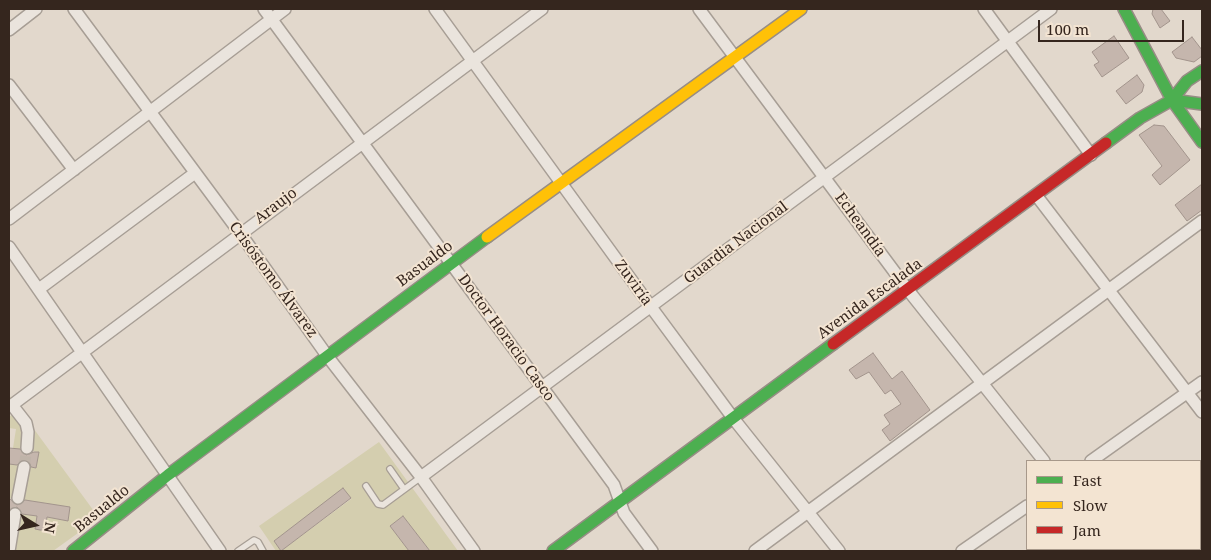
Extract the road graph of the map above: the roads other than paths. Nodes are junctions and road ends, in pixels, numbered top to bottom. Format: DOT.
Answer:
graph roads {
  1 [pos="36,9"];
  2 [pos="74,9"];
  3 [pos="264,9"];
  4 [pos="285,9"];
  5 [pos="435,9"];
  6 [pos="542,9"];
  7 [pos="699,9"];
  8 [pos="801,9"];
  9 [pos="984,9"];
  10 [pos="1051,9"];
  11 [pos="1127,10"];
  12 [pos="271,19"];
  13 [pos="9,30"];
  14 [pos="1008,41"];
  15 [pos="734,58"];
  16 [pos="472,60"];
  17 [pos="1202,71"];
  18 [pos="9,85"];
  19 [pos="1172,100"];
  20 [pos="1202,104"];
  21 [pos="150,111"];
  22 [pos="361,142"];
  23 [pos="1202,142"];
  24 [pos="1091,155"];
  25 [pos="74,170"];
  26 [pos="195,173"];
  27 [pos="824,176"];
  28 [pos="561,182"];
  29 [pos="1036,195"];
  30 [pos="9,219"];
  31 [pos="1202,221"];
  32 [pos="240,233"];
  33 [pos="9,247"];
  34 [pos="451,263"];
  35 [pos="39,290"];
  36 [pos="908,290"];
  37 [pos="1110,290"];
  38 [pos="651,307"];
  39 [pos="84,353"];
  40 [pos="328,357"];
  41 [pos="1202,382"];
  42 [pos="981,384"];
  43 [pos="542,387"];
  44 [pos="1187,393"];
  45 [pos="1202,412"];
  46 [pos="733,418"];
  47 [pos="27,448"];
  48 [pos="1043,460"];
  49 [pos="1091,460"];
  50 [pos="24,467"];
  51 [pos="390,469"];
  52 [pos="168,475"];
  53 [pos="420,477"];
  54 [pos="366,486"];
  55 [pos="404,489"];
  56 [pos="18,498"];
  57 [pos="620,502"];
  58 [pos="1026,507"];
  59 [pos="807,513"];
  60 [pos="15,514"];
  61 [pos="9,551"];
  62 [pos="73,551"];
  63 [pos="220,551"];
  64 [pos="238,551"];
  65 [pos="263,551"];
  66 [pos="474,551"];
  67 [pos="553,551"];
  68 [pos="652,551"];
  69 [pos="755,551"];
  70 [pos="839,551"];
  71 [pos="962,551"];
  1 -- 13 [label="street"];
  2 -- 21 [label="street, Crisóstomo Álvarez"];
  3 -- 12 [label="street, Doctor Horacio Casco"];
  4 -- 12 [label="street"];
  5 -- 16 [label="street, Zuviría"];
  6 -- 16 [label="street, Araujo"];
  7 -- 15 [label="street, Echeandía"];
  8 -- 15 [label="main road, Basualdo"];
  9 -- 14 [label="street"];
  10 -- 14 [label="street, Guardia Nacional"];
  11 -- 19 [label="main road"];
  12 -- 21 [label="street"];
  12 -- 22 [label="street, Doctor Horacio Casco"];
  14 -- 24 [label="street"];
  14 -- 27 [label="street, Guardia Nacional"];
  15 -- 27 [label="street, Echeandía"];
  15 -- 28 [label="main road, Basualdo"];
  16 -- 22 [label="street, Araujo"];
  16 -- 28 [label="street, Zuviría"];
  17 -- 19 [label="main road, Avenida Escalada"];
  18 -- 25 [label="street"];
  19 -- 20 [label="main road"];
  19 -- 23 [label="main road"];
  19 -- 24 [label="main road, Avenida Escalada"];
  21 -- 25 [label="street"];
  21 -- 26 [label="street, Crisóstomo Álvarez"];
  22 -- 32 [label="street, Araujo"];
  22 -- 34 [label="street, Doctor Horacio Casco"];
  24 -- 29 [label="main road, Avenida Escalada"];
  25 -- 30 [label="street"];
  26 -- 32 [label="street, Crisóstomo Álvarez"];
  26 -- 35 [label="street"];
  27 -- 36 [label="street, Echeandía"];
  27 -- 38 [label="street, Guardia Nacional"];
  28 -- 34 [label="main road, Basualdo"];
  28 -- 38 [label="street, Zuviría"];
  29 -- 36 [label="main road, Avenida Escalada"];
  29 -- 37 [label="street"];
  31 -- 37 [label="street"];
  32 -- 39 [label="street, Araujo"];
  32 -- 40 [label="street, Crisóstomo Álvarez"];
  33 -- 35 [label="street"];
  34 -- 40 [label="main road, Basualdo"];
  34 -- 43 [label="street, Doctor Horacio Casco"];
  35 -- 39 [label="street"];
  36 -- 42 [label="street, Echeandía"];
  36 -- 46 [label="main road, Avenida Escalada"];
  37 -- 42 [label="street"];
  37 -- 44 [label="street"];
  38 -- 43 [label="street, Guardia Nacional"];
  38 -- 46 [label="street, Zuviría"];
  39 -- 47 [label="street, Araujo"];
  39 -- 52 [label="street"];
  40 -- 52 [label="main road, Basualdo"];
  40 -- 53 [label="street, Crisóstomo Álvarez"];
  41 -- 44 [label="street"];
  42 -- 48 [label="street, Echeandía"];
  42 -- 59 [label="street"];
  43 -- 53 [label="street, Guardia Nacional"];
  43 -- 57 [label="street, Doctor Horacio Casco"];
  44 -- 45 [label="street"];
  44 -- 49 [label="street"];
  46 -- 57 [label="main road, Avenida Escalada"];
  46 -- 59 [label="street, Zuviría"];
  50 -- 56 [label="street"];
  51 -- 55 [label="lane"];
  52 -- 62 [label="main road, Basualdo"];
  52 -- 63 [label="street"];
  53 -- 55 [label="lane"];
  53 -- 66 [label="street, Crisóstomo Álvarez"];
  54 -- 55 [label="lane"];
  57 -- 67 [label="main road, Avenida Escalada"];
  57 -- 68 [label="street, Doctor Horacio Casco"];
  58 -- 71 [label="street"];
  59 -- 69 [label="street"];
  59 -- 70 [label="street, Zuviría"];
  60 -- 61 [label="street"];
  64 -- 65 [label="lane"];
}
